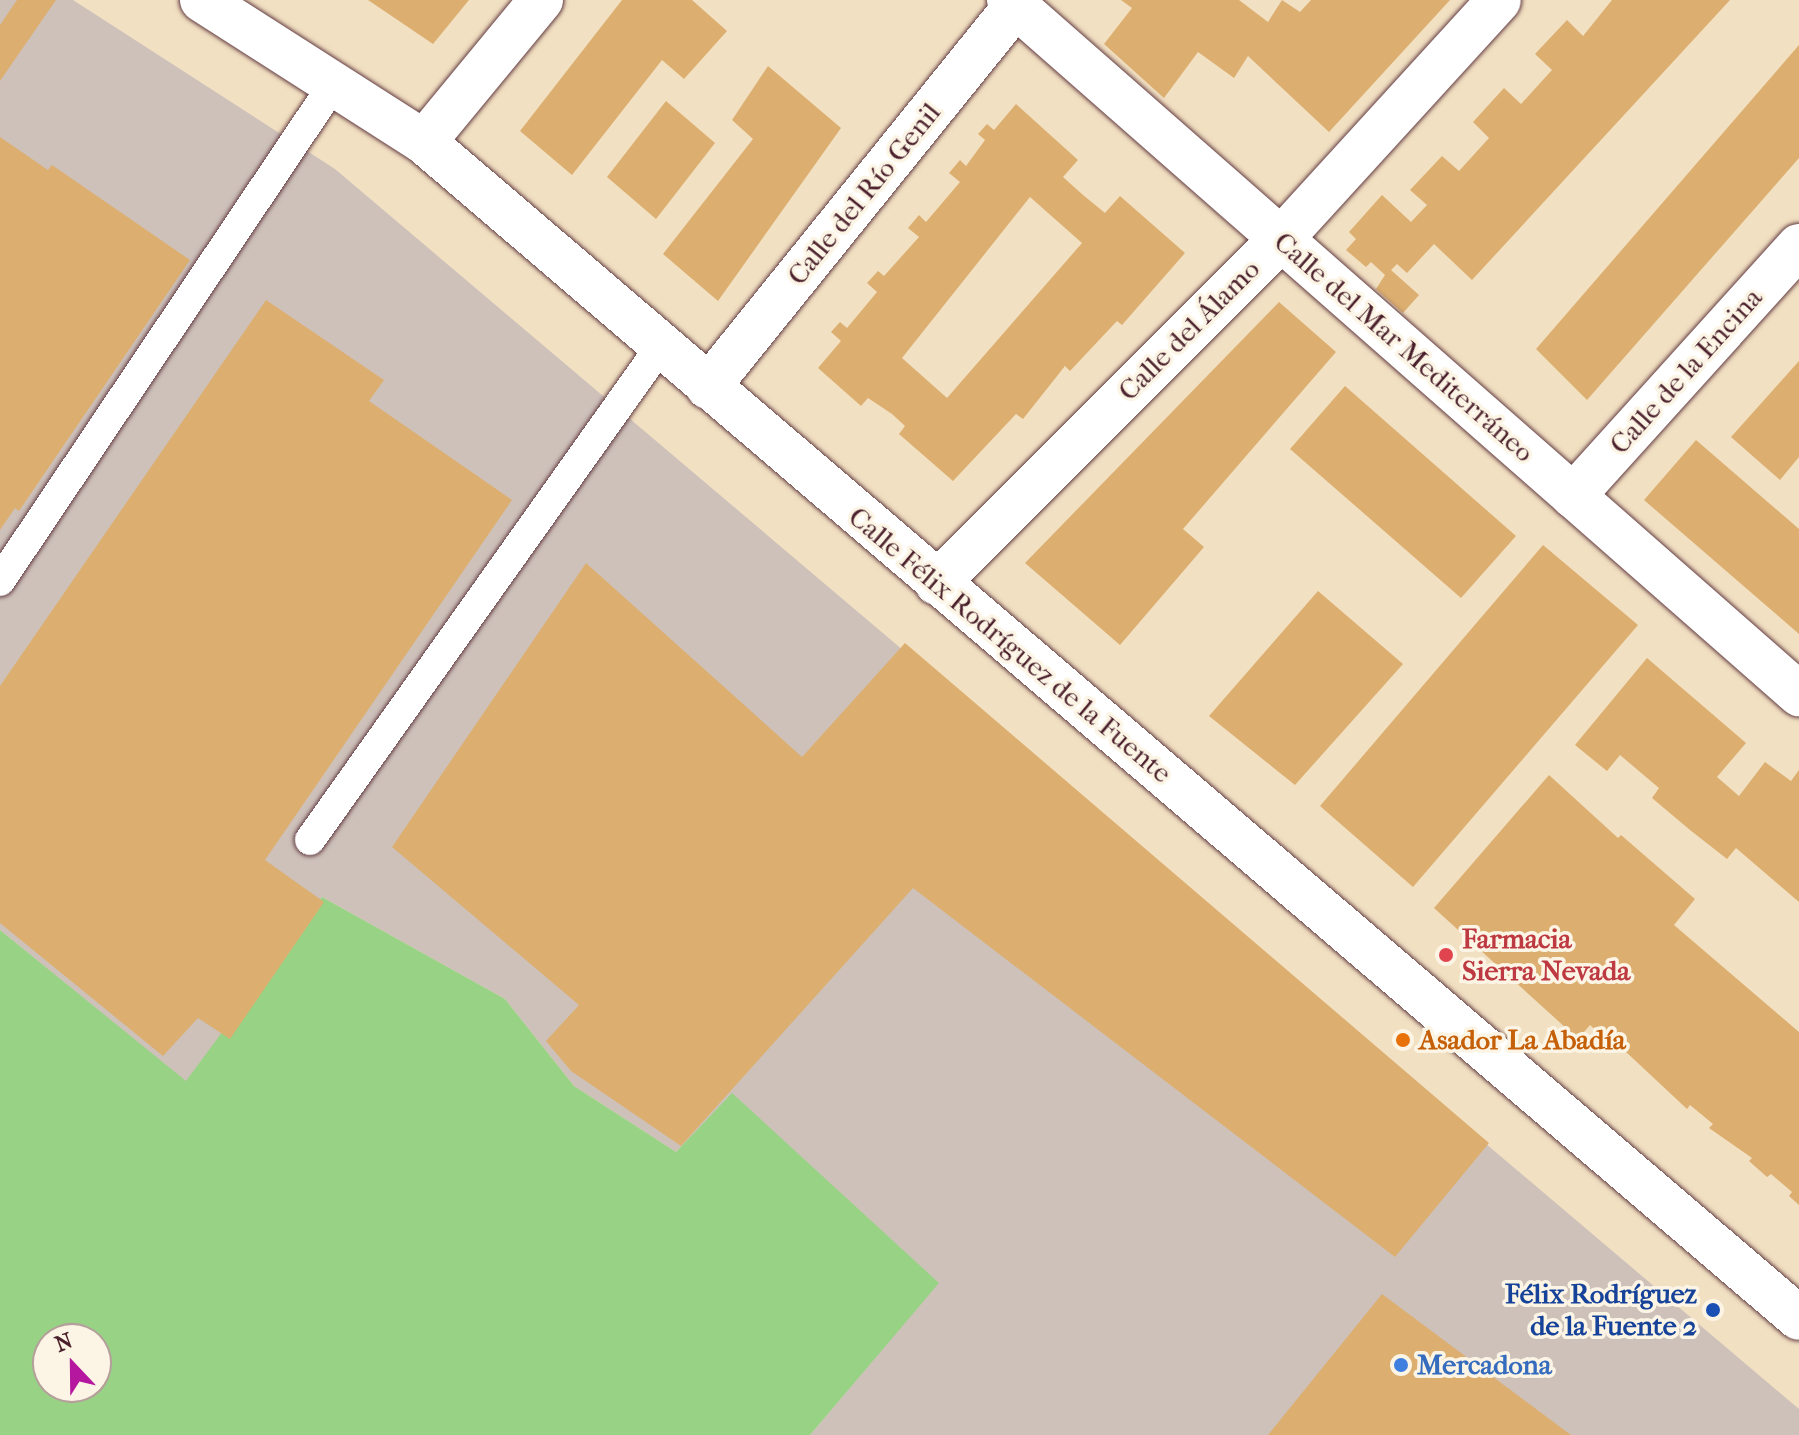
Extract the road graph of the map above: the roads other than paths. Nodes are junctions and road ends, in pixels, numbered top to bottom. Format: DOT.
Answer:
graph roads {
  1 [pos="202,0"];
  2 [pos="541,0"];
  3 [pos="1499,0"];
  4 [pos="1015,2"];
  5 [pos="333,85"];
  6 [pos="424,142"];
  7 [pos="1281,239"];
  8 [pos="1799,246"];
  9 [pos="661,346"];
  10 [pos="708,387"];
  11 [pos="1573,496"];
  12 [pos="0,581"];
  13 [pos="937,583"];
  14 [pos="1799,694"];
  15 [pos="310,840"];
  16 [pos="1799,1318"];
  1 -- 5 [label="street, Calle Félix Rodríguez de la Fuente"];
  2 -- 6 [label="street"];
  3 -- 7 [label="street, Calle del Álamo"];
  4 -- 7 [label="street, Calle del Mar Mediterráneo"];
  4 -- 10 [label="street, Calle del Río Genil"];
  5 -- 6 [label="street, Calle Félix Rodríguez de la Fuente"];
  5 -- 12 [label="lane"];
  6 -- 9 [label="street, Calle Félix Rodríguez de la Fuente"];
  7 -- 11 [label="street, Calle del Mar Mediterráneo"];
  7 -- 13 [label="street, Calle del Álamo"];
  8 -- 11 [label="street, Calle de la Encina"];
  9 -- 10 [label="street, Calle Félix Rodríguez de la Fuente"];
  9 -- 15 [label="lane"];
  10 -- 13 [label="street, Calle Félix Rodríguez de la Fuente"];
  11 -- 14 [label="street, Calle del Mar Mediterráneo"];
  13 -- 16 [label="street, Calle Félix Rodríguez de la Fuente"];
}
